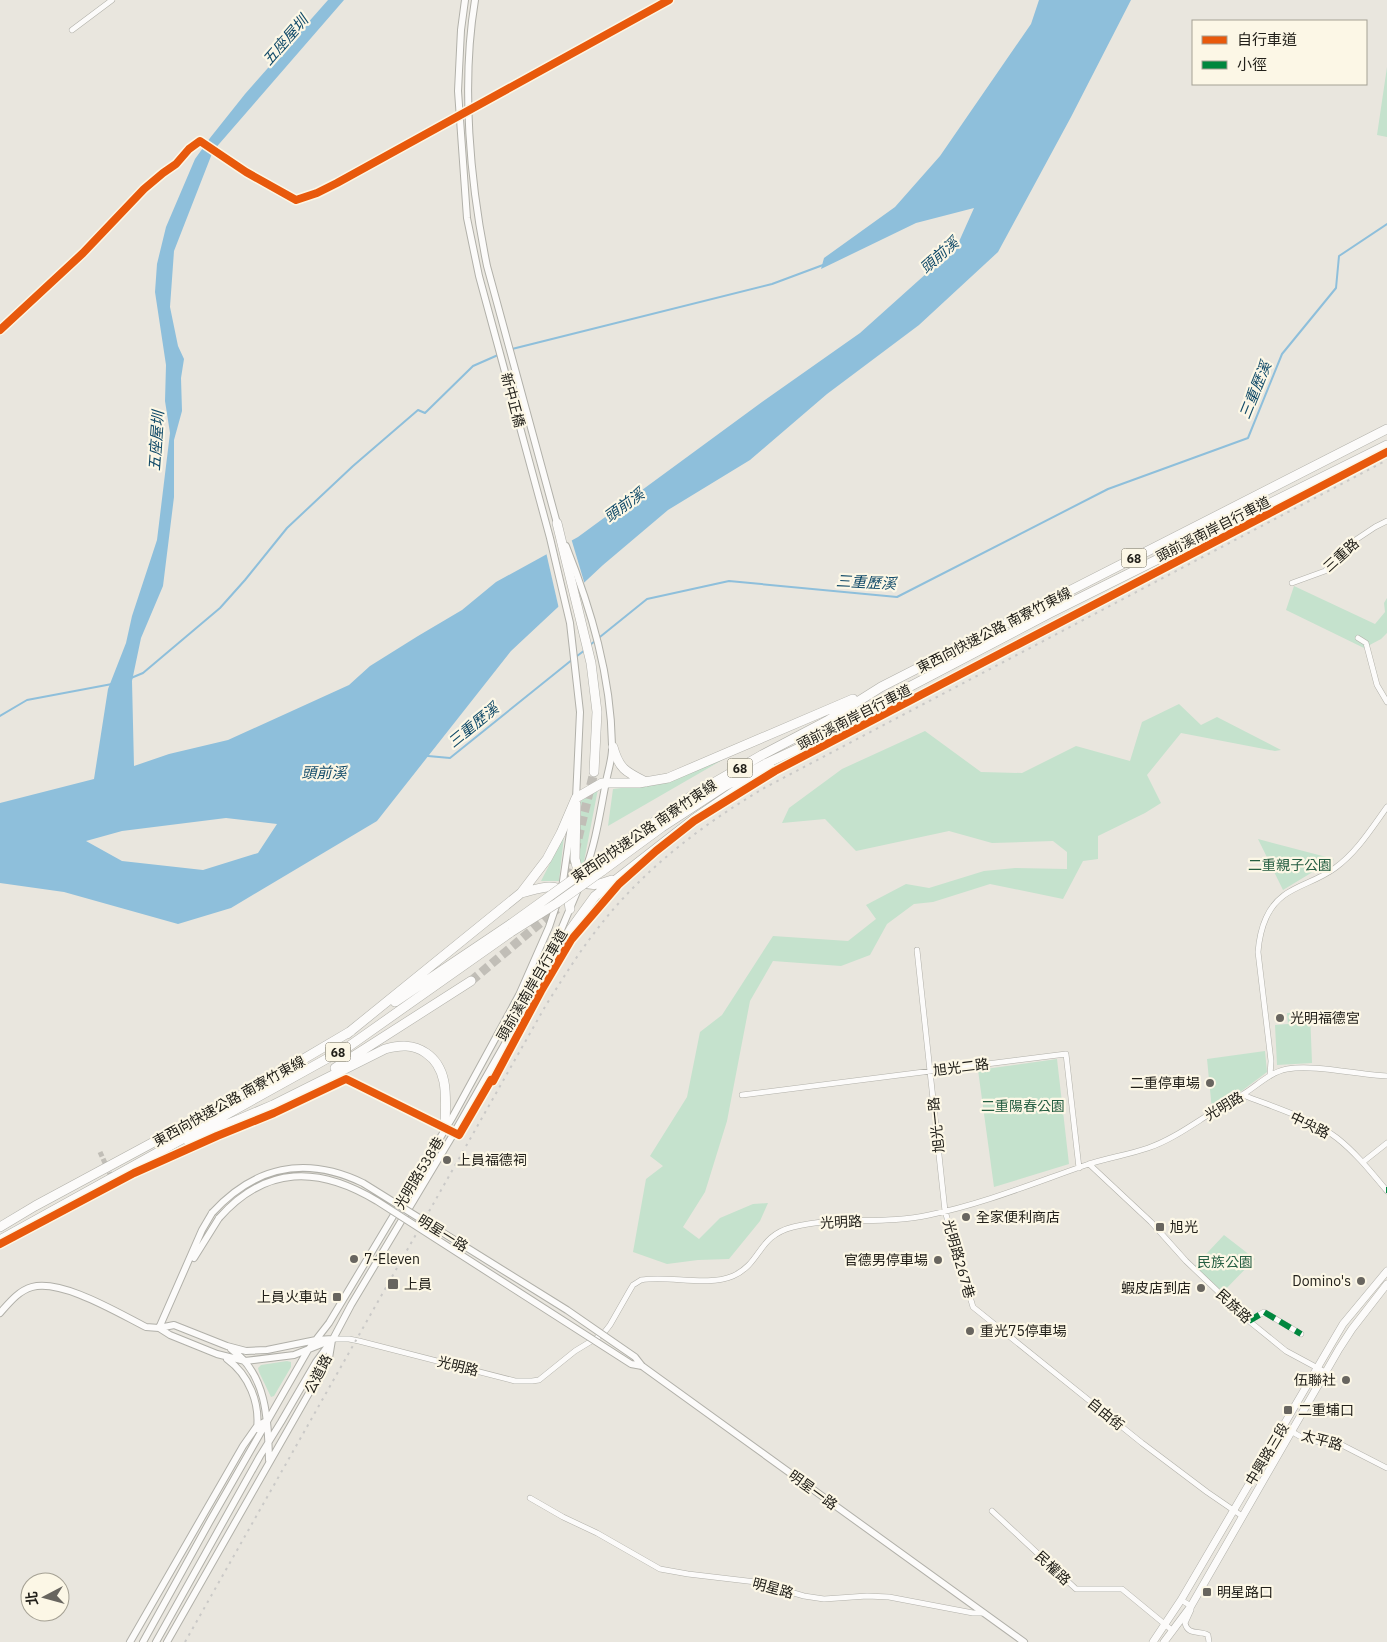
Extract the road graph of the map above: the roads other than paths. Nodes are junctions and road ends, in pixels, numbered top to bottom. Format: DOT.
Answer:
graph roads {
  1 [pos="112,0"];
  2 [pos="465,0"];
  3 [pos="475,0"];
  4 [pos="72,30"];
  5 [pos="1387,429"];
  6 [pos="1387,444"];
  7 [pos="1387,521"];
  8 [pos="557,523"];
  9 [pos="1292,583"];
  10 [pos="1358,638"];
  11 [pos="881,687"];
  12 [pos="1387,702"];
  13 [pos="612,747"];
  14 [pos="799,748"];
  15 [pos="594,772"];
  16 [pos="646,782"];
  17 [pos="606,783"];
  18 [pos="576,798"];
  19 [pos="1387,807"];
  20 [pos="619,878"];
  21 [pos="581,882"];
  22 [pos="562,888"];
  23 [pos="521,893"];
  24 [pos="570,909"];
  25 [pos="511,928"];
  26 [pos="917,950"];
  27 [pos="471,981"];
  28 [pos="534,993"];
  29 [pos="347,1034"];
  30 [pos="930,1071"];
  31 [pos="1270,1075"];
  32 [pos="1387,1076"];
  33 [pos="308,1086"];
  34 [pos="742,1095"];
  35 [pos="1242,1095"];
  36 [pos="445,1129"];
  37 [pos="1387,1143"];
  38 [pos="153,1155"];
  39 [pos="1362,1162"];
  40 [pos="1089,1164"];
  41 [pos="1079,1168"];
  42 [pos="1387,1190"];
  43 [pos="945,1211"];
  44 [pos="0,1227"];
  45 [pos="0,1240"];
  46 [pos="1387,1271"];
  47 [pos="182,1276"];
  48 [pos="1387,1284"];
  49 [pos="973,1307"];
  50 [pos="0,1313"];
  51 [pos="1249,1321"];
  52 [pos="158,1328"];
  53 [pos="1301,1334"];
  54 [pos="333,1339"];
  55 [pos="312,1345"];
  56 [pos="227,1346"];
  57 [pos="217,1354"];
  58 [pos="245,1361"];
  59 [pos="642,1366"];
  60 [pos="1317,1367"];
  61 [pos="1325,1372"];
  62 [pos="268,1420"];
  63 [pos="257,1426"];
  64 [pos="1284,1427"];
  65 [pos="1292,1432"];
  66 [pos="269,1443"];
  67 [pos="251,1451"];
  68 [pos="269,1461"];
  69 [pos="1387,1468"];
  70 [pos="212,1498"];
  71 [pos="530,1498"];
  72 [pos="220,1504"];
  73 [pos="1234,1510"];
  74 [pos="992,1511"];
  75 [pos="1242,1516"];
  76 [pos="1181,1600"];
  77 [pos="1191,1606"];
  78 [pos="984,1613"];
  79 [pos="1165,1624"];
  80 [pos="1173,1631"];
  81 [pos="130,1642"];
  82 [pos="143,1642"];
  83 [pos="156,1642"];
  84 [pos="167,1642"];
  85 [pos="1024,1642"];
  86 [pos="1153,1642"];
  87 [pos="1164,1642"];
  88 [pos="1209,1642"];
  1 -- 4 [label="street"];
  2 -- 18 [label="street, 新中正橋"];
  3 -- 8 [label="street, 新中正橋"];
  5 -- 11 [label="highway, 東西向快速公路 南寮竹東線 / 68"];
  6 -- 14 [label="highway, 東西向快速公路 南寮竹東線 / 68"];
  7 -- 9 [label="street, 三重路"];
  8 -- 13 [label="street, 新中正橋"];
  8 -- 15 [label="highway"];
  10 -- 12 [label="street"];
  11 -- 16 [label="highway"];
  11 -- 25 [label="highway, 東西向快速公路 南寮竹東線 / 68, bridge"];
  13 -- 16 [label="highway"];
  13 -- 17 [label="street, 光明路538巷"];
  14 -- 20 [label="highway"];
  14 -- 25 [label="highway, 東西向快速公路 南寮竹東線 / 68, bridge"];
  16 -- 17 [label="highway"];
  17 -- 18 [label="highway"];
  17 -- 21 [label="street, 光明路538巷"];
  18 -- 21 [label="highway"];
  18 -- 22 [label="street, 光明路538巷"];
  18 -- 23 [label="highway"];
  19 -- 31 [label="street"];
  20 -- 21 [label="highway"];
  20 -- 28 [label="highway"];
  21 -- 24 [label="street, 光明路538巷"];
  22 -- 23 [label="highway"];
  22 -- 24 [label="highway"];
  22 -- 36 [label="street, 光明路538巷"];
  23 -- 29 [label="highway"];
  24 -- 28 [label="street, 光明路538巷"];
  25 -- 29 [label="highway, 東西向快速公路 南寮竹東線 / 68"];
  25 -- 38 [label="highway, 東西向快速公路 南寮竹東線 / 68"];
  26 -- 30 [label="street, 旭光一路"];
  27 -- 33 [label="highway"];
  28 -- 54 [label="street, 光明路538巷"];
  29 -- 44 [label="highway, 東西向快速公路 南寮竹東線 / 68"];
  30 -- 34 [label="street, 旭光二路"];
  30 -- 41 [label="street, 旭光二路"];
  30 -- 43 [label="street, 旭光一路"];
  31 -- 32 [label="street, 光明路"];
  31 -- 35 [label="street, 光明路"];
  33 -- 36 [label="highway"];
  33 -- 38 [label="highway"];
  35 -- 39 [label="street, 中央路"];
  35 -- 40 [label="street, 光明路"];
  36 -- 55 [label="street, 光明路538巷"];
  37 -- 39 [label="street"];
  38 -- 45 [label="highway, 東西向快速公路 南寮竹東線 / 68"];
  39 -- 42 [label="street, 中央路"];
  40 -- 41 [label="street, 光明路"];
  40 -- 51 [label="street, 民族路"];
  41 -- 43 [label="street, 光明路"];
  43 -- 49 [label="street, 光明路267巷"];
  43 -- 54 [label="street, 光明路"];
  46 -- 60 [label="main road, 中興路三段"];
  47 -- 52 [label="street, 明星一路"];
  47 -- 59 [label="street, 明星一路, bridge"];
  47 -- 59 [label="street, 明星一路, bridge"];
  48 -- 61 [label="main road, 中興路三段"];
  49 -- 73 [label="street, 自由街"];
  50 -- 52 [label="street, 光明路"];
  51 -- 53 [label="street"];
  51 -- 60 [label="street, 民族路"];
  52 -- 56 [label="street, 光明路"];
  52 -- 57 [label="street, 光明路"];
  54 -- 55 [label="street, 光明路"];
  54 -- 55 [label="street, 光明路"];
  54 -- 66 [label="street, 公道路"];
  54 -- 68 [label="street, 公道路"];
  55 -- 56 [label="street, 光明路"];
  55 -- 58 [label="street, 光明路"];
  55 -- 62 [label="street, 公道路"];
  56 -- 58 [label="street, 公道路"];
  57 -- 58 [label="street, 光明路"];
  57 -- 63 [label="street, 公道路"];
  58 -- 62 [label="street, 公道路"];
  59 -- 78 [label="street, 明星一路"];
  60 -- 61 [label="street, 民族路"];
  60 -- 64 [label="main road, 中興路三段"];
  61 -- 65 [label="main road, 中興路三段"];
  62 -- 63 [label="street"];
  62 -- 66 [label="street, 公道路"];
  62 -- 67 [label="street, 公道路"];
  63 -- 67 [label="street, 公道路"];
  63 -- 70 [label="street"];
  64 -- 65 [label="street, 太平路"];
  64 -- 73 [label="main road, 中興路三段"];
  65 -- 69 [label="street, 太平路"];
  65 -- 75 [label="main road, 中興路三段"];
  66 -- 68 [label="street, 公道路"];
  66 -- 83 [label="street, 公道路"];
  67 -- 72 [label="street, 公道路"];
  68 -- 84 [label="street, 公道路"];
  70 -- 72 [label="street"];
  70 -- 81 [label="street"];
  71 -- 78 [label="street, 明星路"];
  72 -- 82 [label="street, 公道路"];
  73 -- 75 [label="street, 自由街"];
  73 -- 76 [label="main road, 中興路三段"];
  74 -- 79 [label="street, 民權路"];
  75 -- 77 [label="main road, 中興路三段"];
  76 -- 77 [label="street"];
  76 -- 79 [label="main road, 中興路三段"];
  77 -- 80 [label="main road, 中興路三段"];
  77 -- 88 [label="street"];
  78 -- 85 [label="street"];
  79 -- 80 [label="street, 民權路"];
  79 -- 86 [label="main road, 中興路三段"];
  80 -- 87 [label="main road, 中興路三段"];
}
